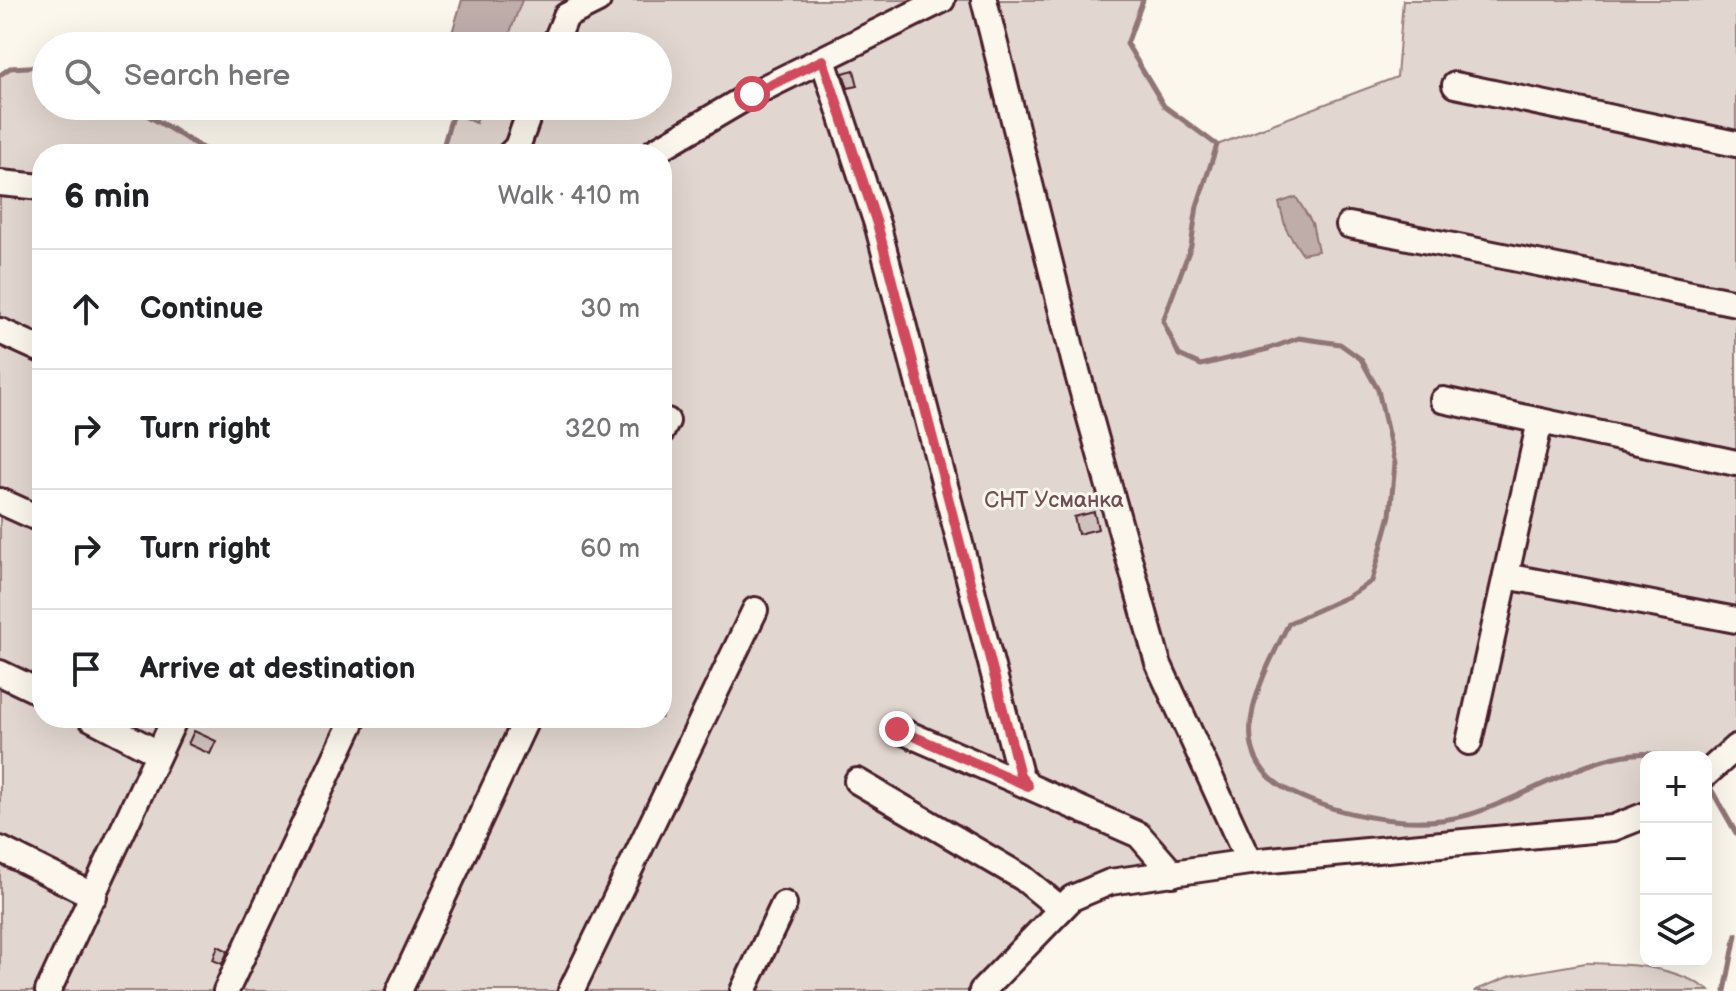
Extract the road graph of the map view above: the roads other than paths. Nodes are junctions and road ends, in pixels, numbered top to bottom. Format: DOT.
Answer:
graph roads {
  1 [pos="598,0"];
  2 [pos="942,0"];
  3 [pos="984,0"];
  4 [pos="560,32"];
  5 [pos="823,60"];
  6 [pos="1455,85"];
  7 [pos="527,120"];
  8 [pos="518,144"];
  9 [pos="667,144"];
  10 [pos="1736,144"];
  11 [pos="0,183"];
  12 [pos="32,186"];
  13 [pos="1349,225"];
  14 [pos="1736,303"];
  15 [pos="0,331"];
  16 [pos="32,345"];
  17 [pos="1443,400"];
  18 [pos="1540,421"];
  19 [pos="1736,463"];
  20 [pos="0,501"];
  21 [pos="32,515"];
  22 [pos="1506,576"];
  23 [pos="755,610"];
  24 [pos="1736,620"];
  25 [pos="0,673"];
  26 [pos="32,688"];
  27 [pos="110,728"];
  28 [pos="170,728"];
  29 [pos="349,728"];
  30 [pos="522,728"];
  31 [pos="897,729"];
  32 [pos="1469,742"];
  33 [pos="1736,747"];
  34 [pos="158,753"];
  35 [pos="1712,769"];
  36 [pos="857,781"];
  37 [pos="1028,786"];
  38 [pos="1640,817"];
  39 [pos="0,849"];
  40 [pos="1249,862"];
  41 [pos="1173,874"];
  42 [pos="94,896"];
  43 [pos="784,904"];
  44 [pos="1061,909"];
  45 [pos="48,991"];
  46 [pos="226,991"];
  47 [pos="399,991"];
  48 [pos="571,991"];
  49 [pos="743,991"];
  50 [pos="982,991"];
  1 -- 4 [label="street"];
  2 -- 5 [label="street"];
  3 -- 40 [label="street"];
  5 -- 9 [label="street"];
  5 -- 37 [label="street"];
  6 -- 10 [label="street"];
  7 -- 8 [label="street"];
  11 -- 12 [label="street"];
  13 -- 14 [label="street"];
  15 -- 16 [label="street"];
  17 -- 18 [label="street"];
  18 -- 19 [label="street"];
  18 -- 22 [label="street"];
  20 -- 21 [label="street"];
  22 -- 24 [label="street"];
  22 -- 32 [label="street"];
  23 -- 48 [label="street"];
  25 -- 26 [label="street"];
  27 -- 34 [label="street"];
  28 -- 34 [label="street"];
  29 -- 46 [label="street"];
  30 -- 47 [label="street"];
  31 -- 37 [label="street"];
  33 -- 35 [label="street"];
  34 -- 42 [label="street"];
  36 -- 44 [label="street"];
  37 -- 41 [label="street"];
  38 -- 40 [label="street"];
  39 -- 42 [label="street"];
  40 -- 41 [label="street"];
  41 -- 44 [label="street"];
  42 -- 45 [label="street"];
  43 -- 49 [label="street"];
  44 -- 50 [label="street"];
}
